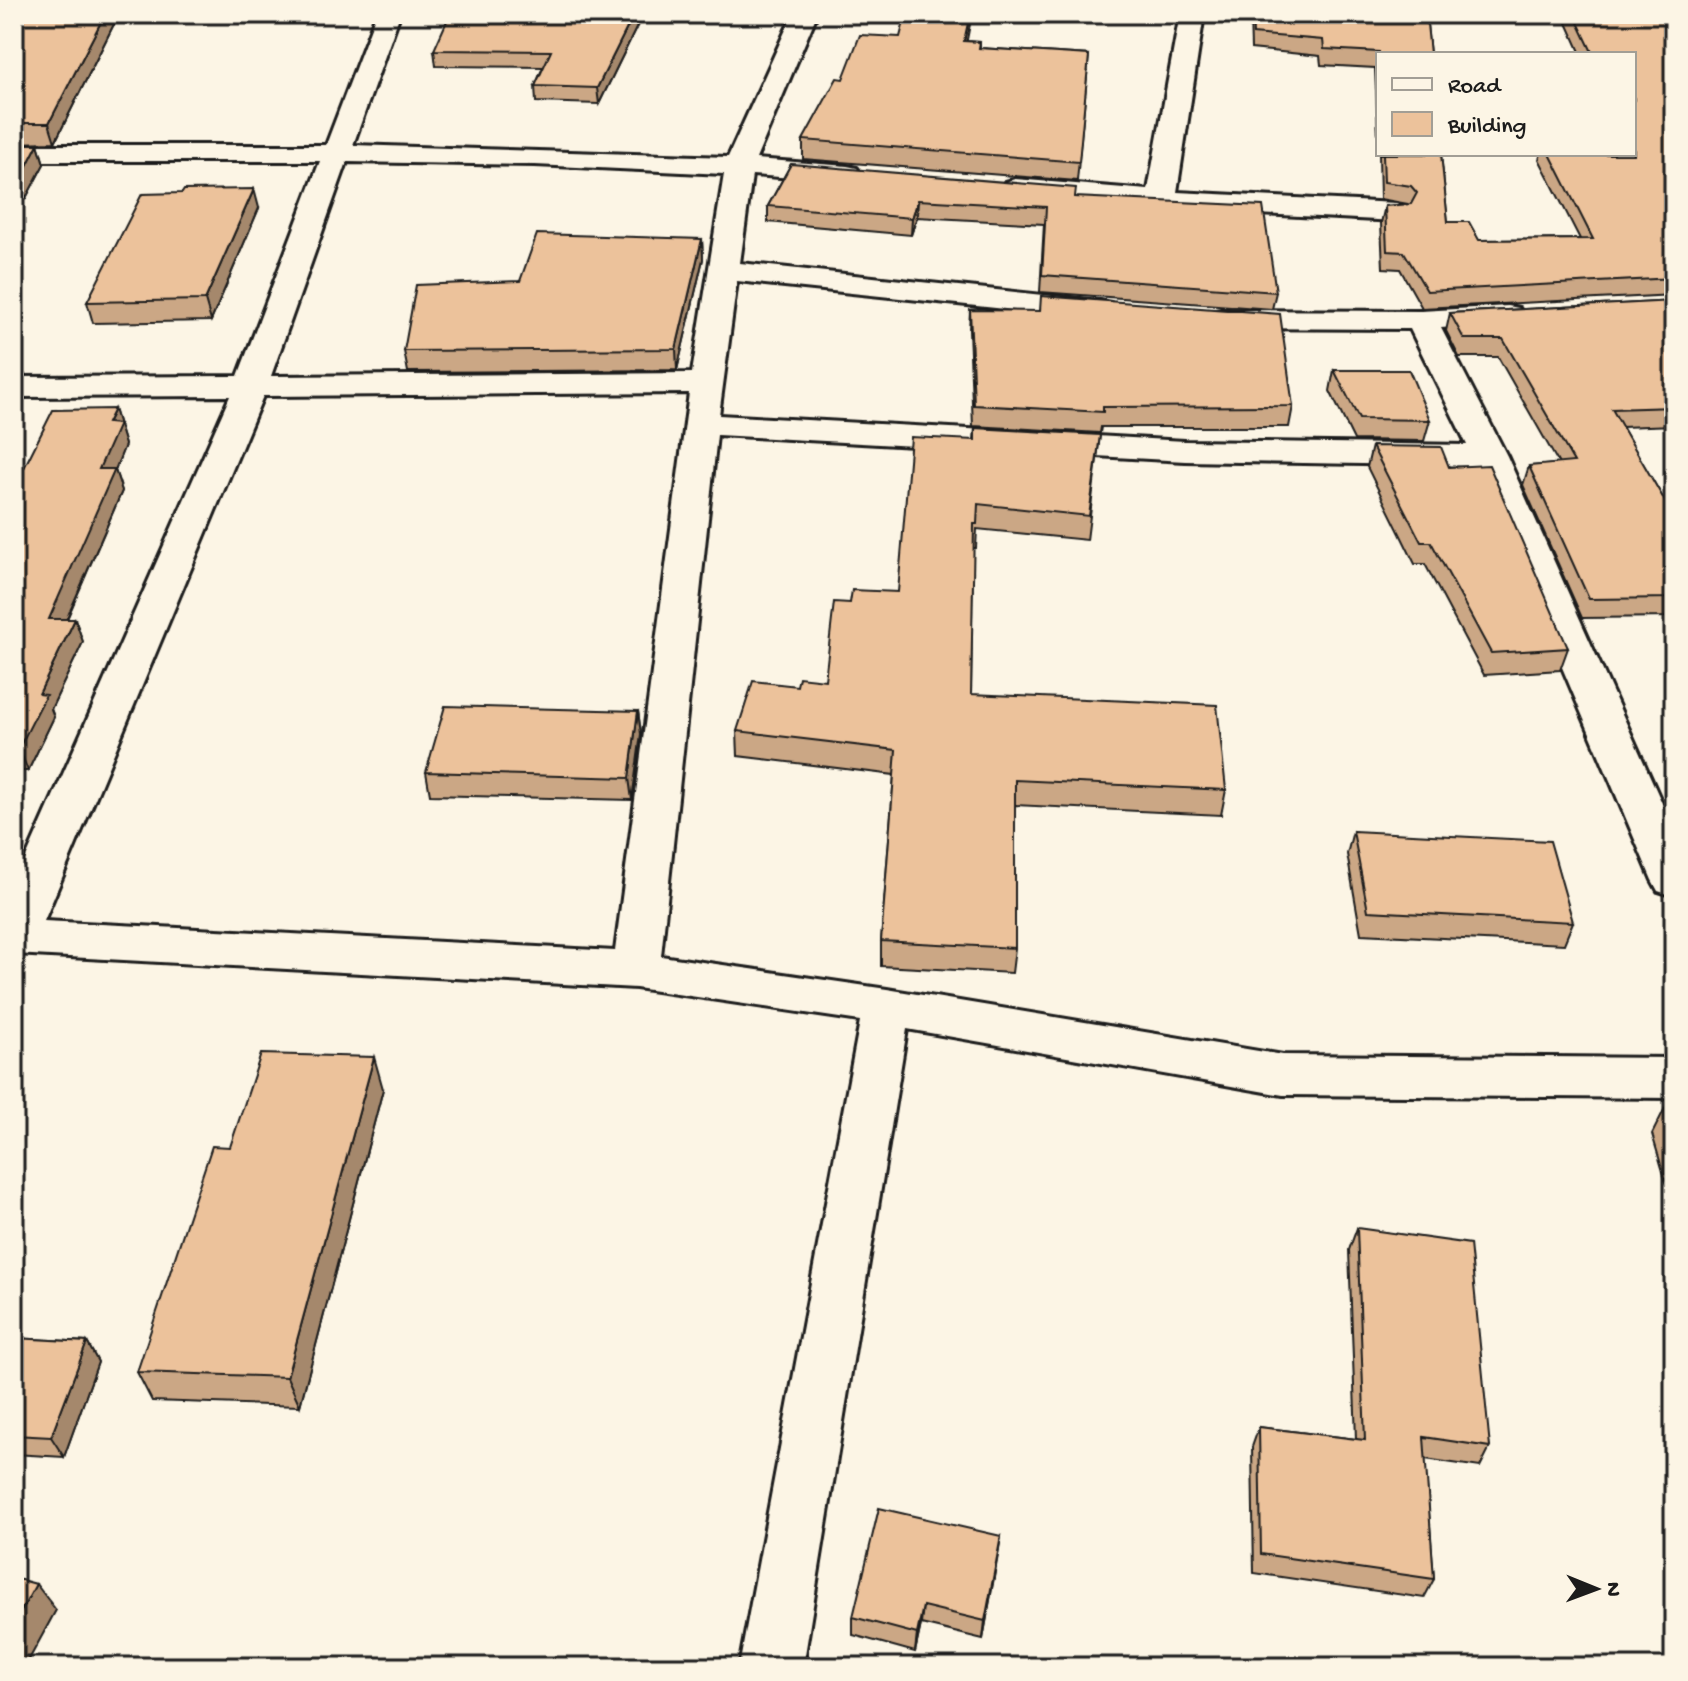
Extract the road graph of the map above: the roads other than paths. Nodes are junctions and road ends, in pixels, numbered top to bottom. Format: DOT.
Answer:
graph roads {
  1 [pos="388,14"];
  2 [pos="805,14"];
  3 [pos="1192,14"];
  4 [pos="338,151"];
  5 [pos="14,153"];
  6 [pos="739,165"];
  7 [pos="880,177"];
  8 [pos="989,186"];
  9 [pos="1161,200"];
  10 [pos="1396,212"];
  11 [pos="725,271"];
  12 [pos="1137,313"];
  13 [pos="1531,314"];
  14 [pos="1184,316"];
  15 [pos="1421,320"];
  16 [pos="707,383"];
  17 [pos="251,385"];
  18 [pos="14,387"];
  19 [pos="701,424"];
  20 [pos="1490,456"];
  21 [pos="1674,880"];
  22 [pos="14,937"];
  23 [pos="636,970"];
  24 [pos="887,1007"];
  25 [pos="1674,1078"];
  26 [pos="771,1667"];
  1 -- 4 [label="street"];
  2 -- 6 [label="street"];
  3 -- 9 [label="street"];
  4 -- 5 [label="street"];
  4 -- 6 [label="street"];
  4 -- 17 [label="street"];
  6 -- 7 [label="street"];
  6 -- 11 [label="street"];
  8 -- 9 [label="street"];
  9 -- 10 [label="street"];
  11 -- 12 [label="street"];
  11 -- 16 [label="street"];
  13 -- 15 [label="street"];
  14 -- 15 [label="street"];
  15 -- 20 [label="street"];
  16 -- 17 [label="street"];
  16 -- 19 [label="street"];
  17 -- 18 [label="street"];
  17 -- 22 [label="street"];
  19 -- 20 [label="street"];
  19 -- 23 [label="street"];
  20 -- 21 [label="street"];
  22 -- 23 [label="street"];
  23 -- 24 [label="street"];
  24 -- 25 [label="street"];
  24 -- 26 [label="street"];
}
